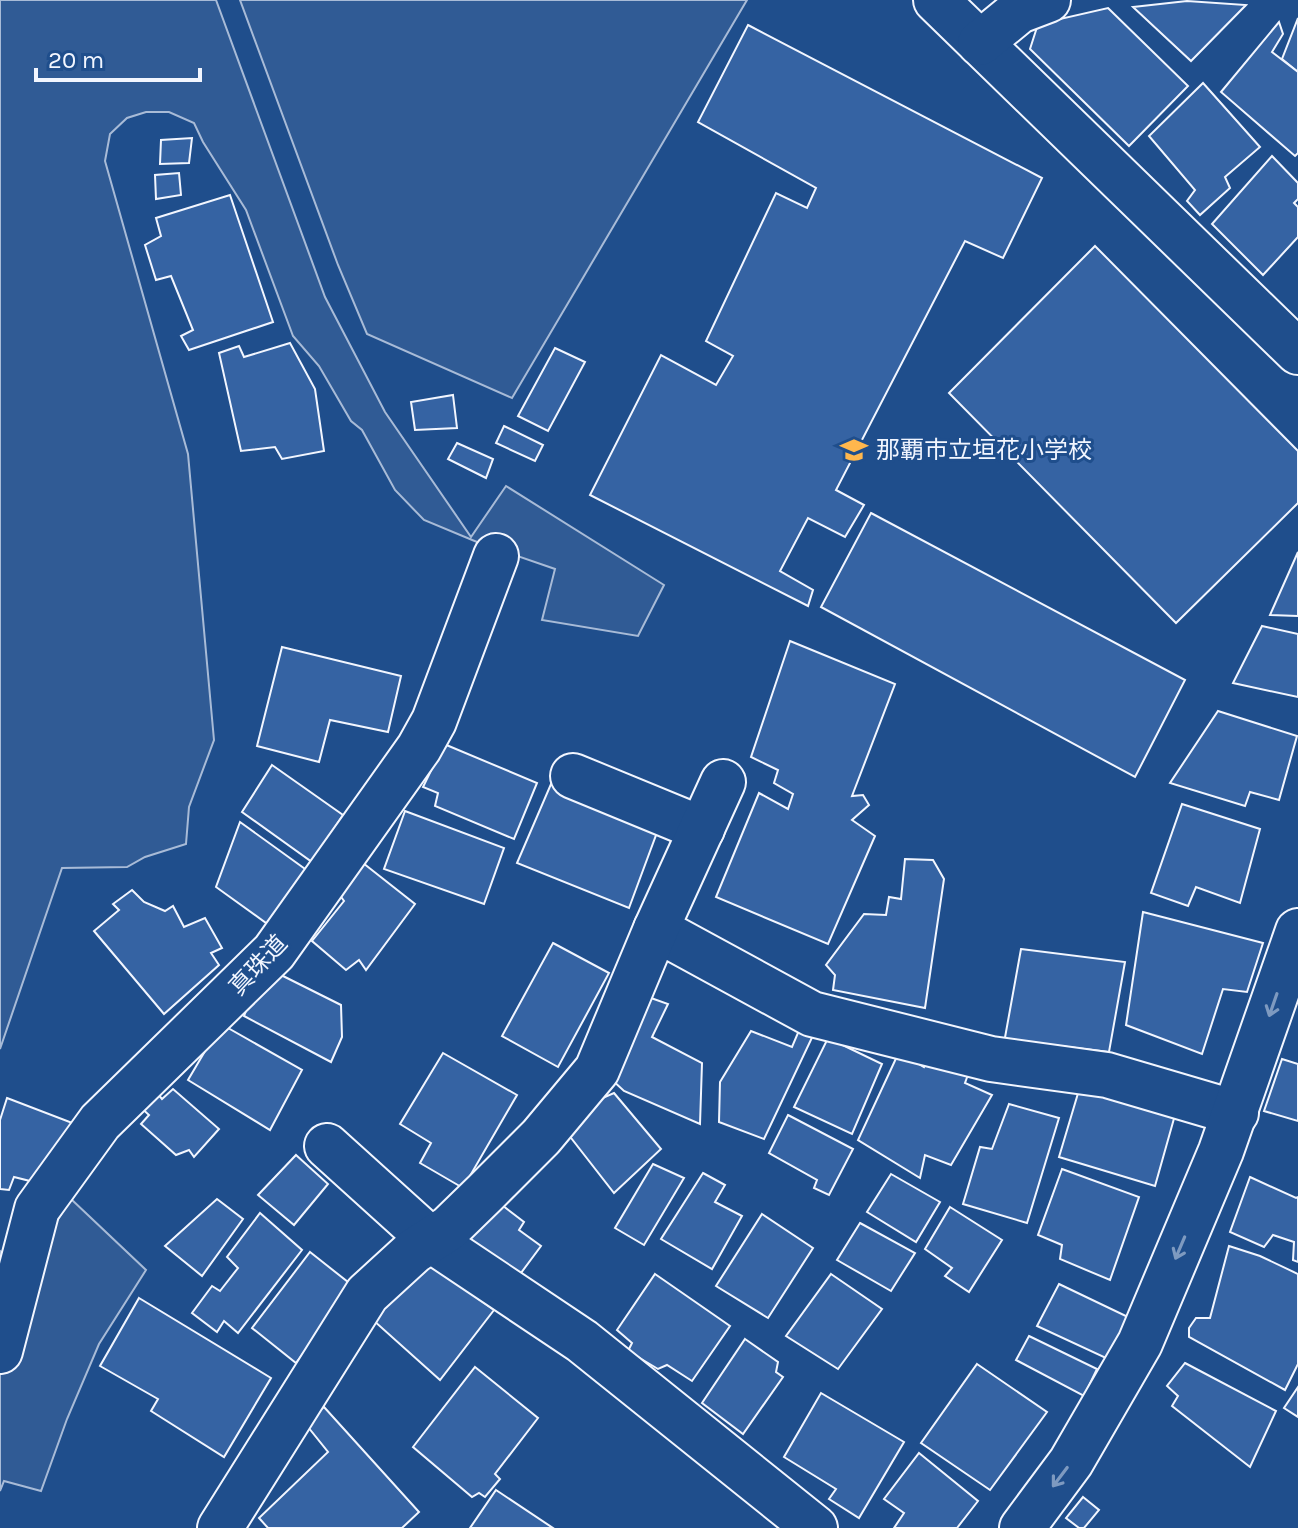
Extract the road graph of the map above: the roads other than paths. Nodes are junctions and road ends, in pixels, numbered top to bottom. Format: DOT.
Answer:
graph roads {
  1 [pos="936,0"];
  2 [pos="1048,0"];
  3 [pos="980,43"];
  4 [pos="1298,352"];
  5 [pos="496,556"];
  6 [pos="573,776"];
  7 [pos="723,782"];
  8 [pos="702,829"];
  9 [pos="656,929"];
  10 [pos="1298,931"];
  11 [pos="1236,1113"];
  12 [pos="327,1146"];
  13 [pos="431,1240"];
  14 [pos="0,1351"];
  15 [pos="220,1528"];
  16 [pos="815,1528"];
  17 [pos="1022,1528"];
  1 -- 3 [label="street"];
  2 -- 3 [label="street"];
  3 -- 4 [label="street"];
  5 -- 14 [label="street, 真珠道"];
  6 -- 8 [label="street"];
  7 -- 8 [label="street"];
  8 -- 9 [label="street"];
  9 -- 11 [label="street"];
  9 -- 13 [label="street"];
  10 -- 11 [label="street, one-way"];
  11 -- 17 [label="street, one-way"];
  12 -- 13 [label="street"];
  13 -- 15 [label="street"];
  13 -- 16 [label="street"];
}
